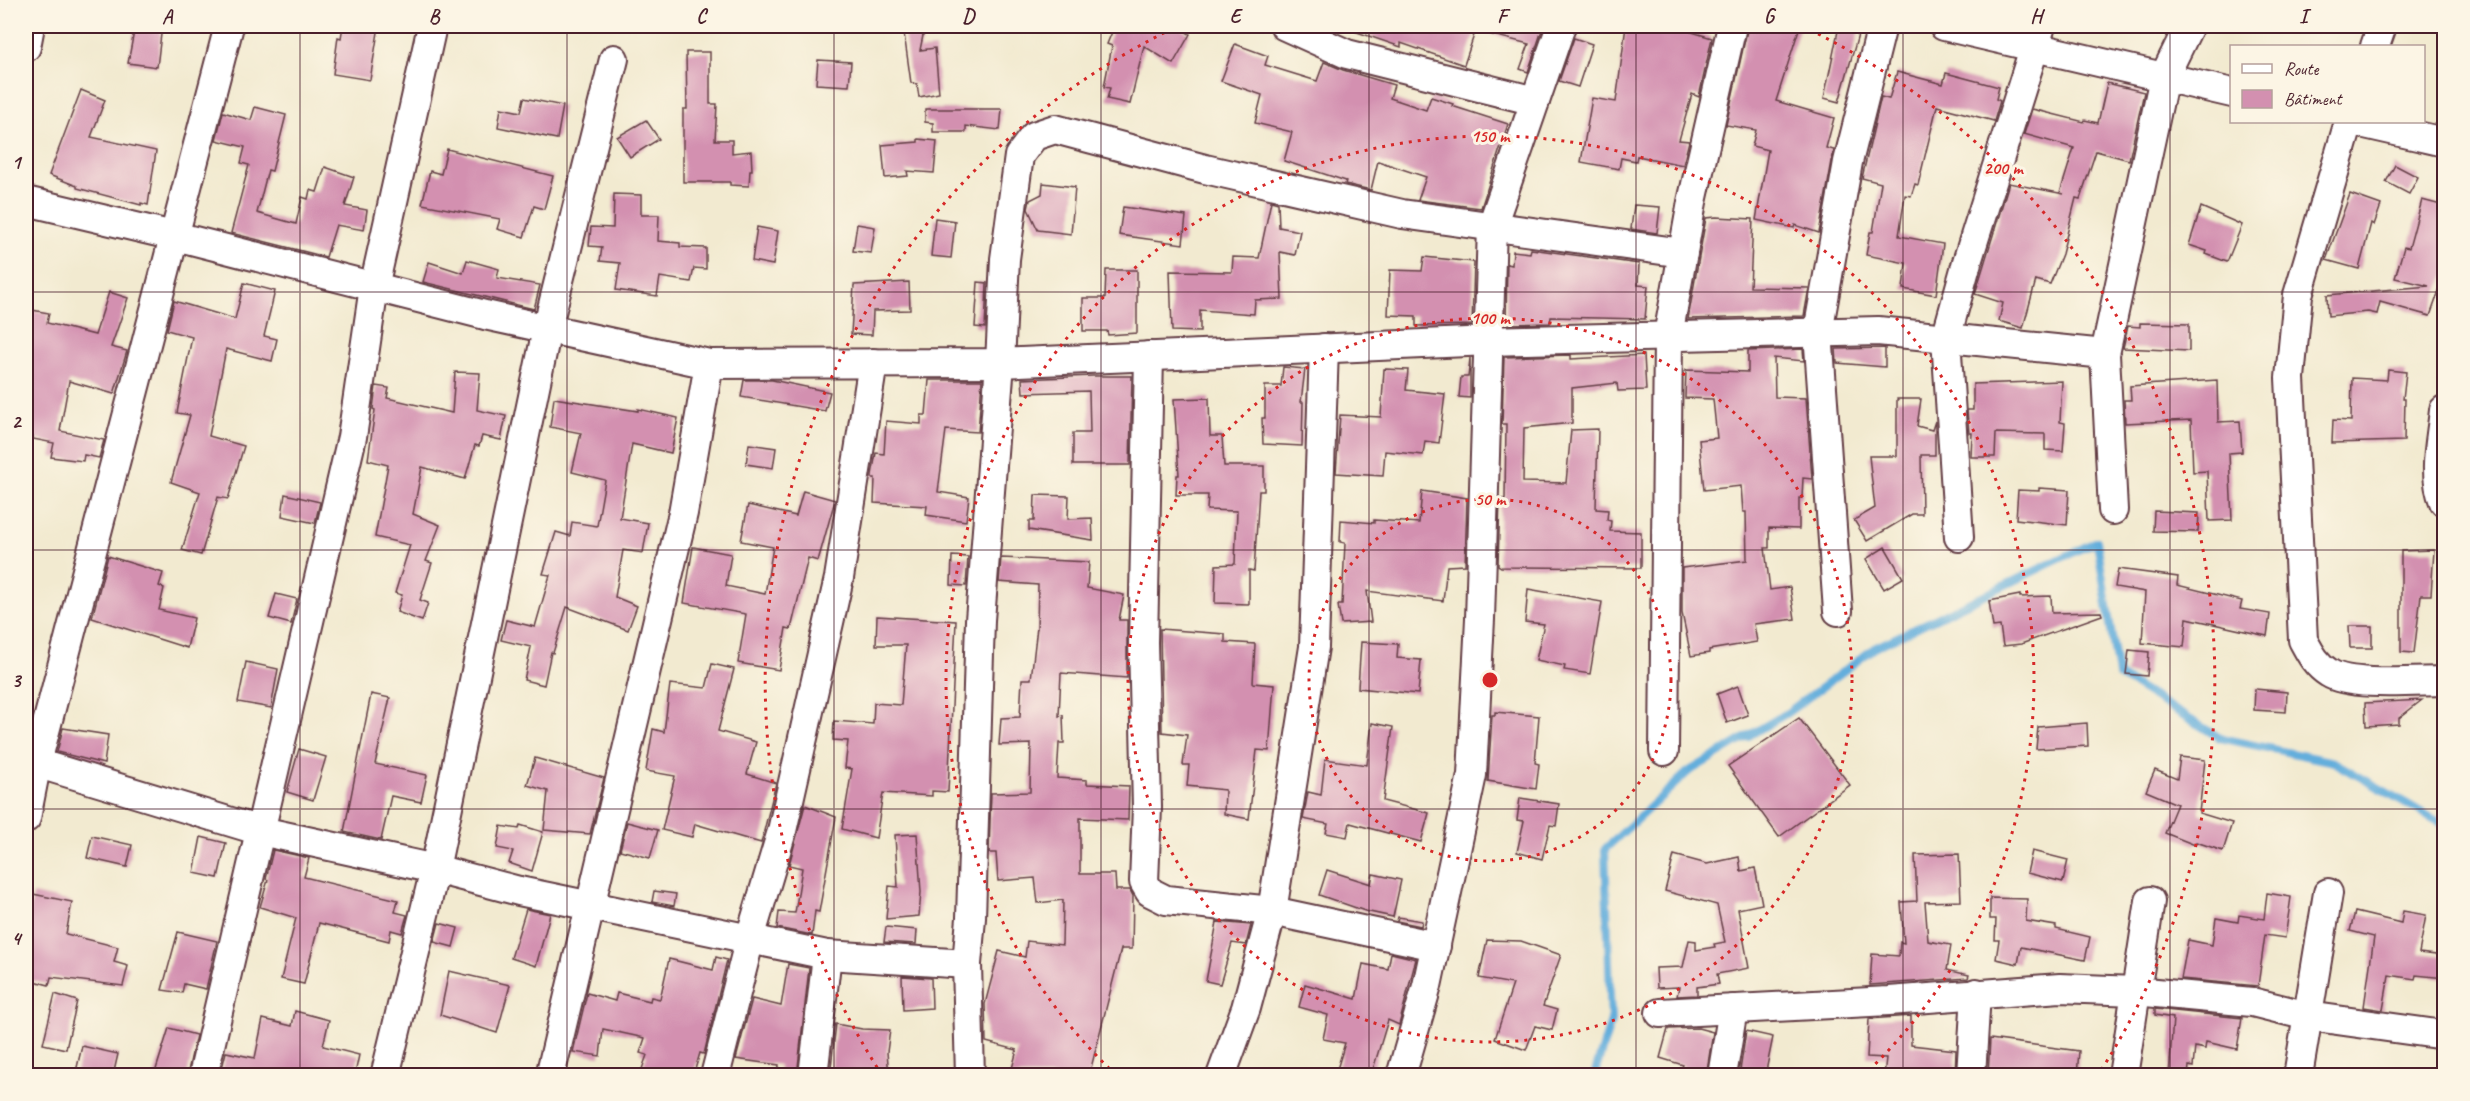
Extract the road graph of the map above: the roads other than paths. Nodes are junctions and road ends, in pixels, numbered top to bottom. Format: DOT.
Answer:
graph roads {
  1 [pos="30,26"];
  2 [pos="229,26"];
  3 [pos="432,26"];
  4 [pos="1285,26"];
  5 [pos="1561,26"];
  6 [pos="1732,26"];
  7 [pos="1882,26"];
  8 [pos="1944,26"];
  9 [pos="2189,26"];
  10 [pos="2382,26"];
  11 [pos="2037,36"];
  12 [pos="2374,45"];
  13 [pos="26,47"];
  14 [pos="614,59"];
  15 [pos="2164,77"];
  16 [pos="2230,93"];
  17 [pos="1535,101"];
  18 [pos="2349,123"];
  19 [pos="2360,123"];
  20 [pos="2445,142"];
  21 [pos="26,201"];
  22 [pos="1492,226"];
  23 [pos="173,236"];
  24 [pos="1683,253"];
  25 [pos="374,287"];
  26 [pos="547,329"];
  27 [pos="1818,332"];
  28 [pos="1668,336"];
  29 [pos="1946,338"];
  30 [pos="1489,341"];
  31 [pos="1324,348"];
  32 [pos="2105,354"];
  33 [pos="1149,356"];
  34 [pos="873,363"];
  35 [pos="1000,363"];
  36 [pos="709,364"];
  37 [pos="2445,410"];
  38 [pos="2445,502"];
  39 [pos="2113,510"];
  40 [pos="1959,537"];
  41 [pos="1838,611"];
  42 [pos="2445,681"];
  43 [pos="1664,751"];
  44 [pos="31,761"];
  45 [pos="26,818"];
  46 [pos="261,831"];
  47 [pos="435,869"];
  48 [pos="2328,893"];
  49 [pos="2150,901"];
  50 [pos="589,905"];
  51 [pos="1272,911"];
  52 [pos="750,938"];
  53 [pos="1436,946"];
  54 [pos="827,955"];
  55 [pos="967,964"];
  56 [pos="2135,990"];
  57 [pos="1976,993"];
  58 [pos="1733,1009"];
  59 [pos="1660,1013"];
  60 [pos="2308,1016"];
  61 [pos="2445,1035"];
  62 [pos="203,1076"];
  63 [pos="385,1076"];
  64 [pos="550,1076"];
  65 [pos="715,1076"];
  66 [pos="813,1076"];
  67 [pos="970,1076"];
  68 [pos="1221,1076"];
  69 [pos="1401,1076"];
  70 [pos="1722,1076"];
  71 [pos="1971,1076"];
  72 [pos="2123,1076"];
  73 [pos="2298,1076"];
  1 -- 13 [label="street"];
  2 -- 23 [label="street"];
  3 -- 25 [label="street"];
  4 -- 17 [label="street"];
  5 -- 17 [label="street"];
  6 -- 24 [label="street"];
  7 -- 27 [label="street"];
  8 -- 11 [label="street"];
  9 -- 15 [label="street"];
  10 -- 12 [label="street"];
  11 -- 15 [label="street"];
  11 -- 29 [label="street"];
  14 -- 26 [label="street"];
  15 -- 16 [label="street"];
  15 -- 32 [label="street"];
  17 -- 22 [label="street"];
  18 -- 42 [label="street"];
  19 -- 20 [label="street"];
  21 -- 23 [label="street"];
  22 -- 24 [label="street"];
  22 -- 30 [label="street"];
  22 -- 35 [label="street"];
  23 -- 25 [label="street"];
  23 -- 44 [label="street"];
  24 -- 28 [label="street"];
  25 -- 26 [label="street"];
  25 -- 46 [label="street"];
  26 -- 36 [label="street"];
  26 -- 47 [label="street"];
  27 -- 28 [label="street"];
  27 -- 29 [label="street"];
  27 -- 41 [label="street"];
  28 -- 30 [label="street"];
  28 -- 43 [label="street"];
  29 -- 32 [label="street"];
  29 -- 40 [label="street"];
  30 -- 31 [label="street"];
  30 -- 53 [label="street"];
  31 -- 33 [label="street"];
  31 -- 51 [label="street"];
  32 -- 39 [label="street"];
  33 -- 35 [label="street"];
  33 -- 51 [label="street"];
  34 -- 35 [label="street"];
  34 -- 36 [label="street"];
  34 -- 52 [label="street"];
  35 -- 55 [label="street"];
  36 -- 50 [label="street"];
  37 -- 38 [label="street"];
  44 -- 45 [label="street"];
  44 -- 46 [label="street"];
  46 -- 47 [label="street"];
  46 -- 62 [label="street"];
  47 -- 50 [label="street"];
  47 -- 63 [label="street"];
  48 -- 60 [label="street"];
  49 -- 56 [label="street"];
  50 -- 52 [label="street"];
  50 -- 64 [label="street"];
  51 -- 53 [label="street"];
  51 -- 68 [label="street"];
  52 -- 54 [label="street"];
  52 -- 65 [label="street"];
  53 -- 69 [label="street"];
  54 -- 55 [label="street"];
  54 -- 66 [label="street"];
  55 -- 67 [label="street"];
  56 -- 57 [label="street"];
  56 -- 60 [label="street"];
  56 -- 72 [label="street"];
  57 -- 58 [label="street"];
  57 -- 71 [label="street"];
  58 -- 59 [label="street"];
  58 -- 70 [label="street"];
  60 -- 61 [label="street"];
  60 -- 73 [label="street"];
}
